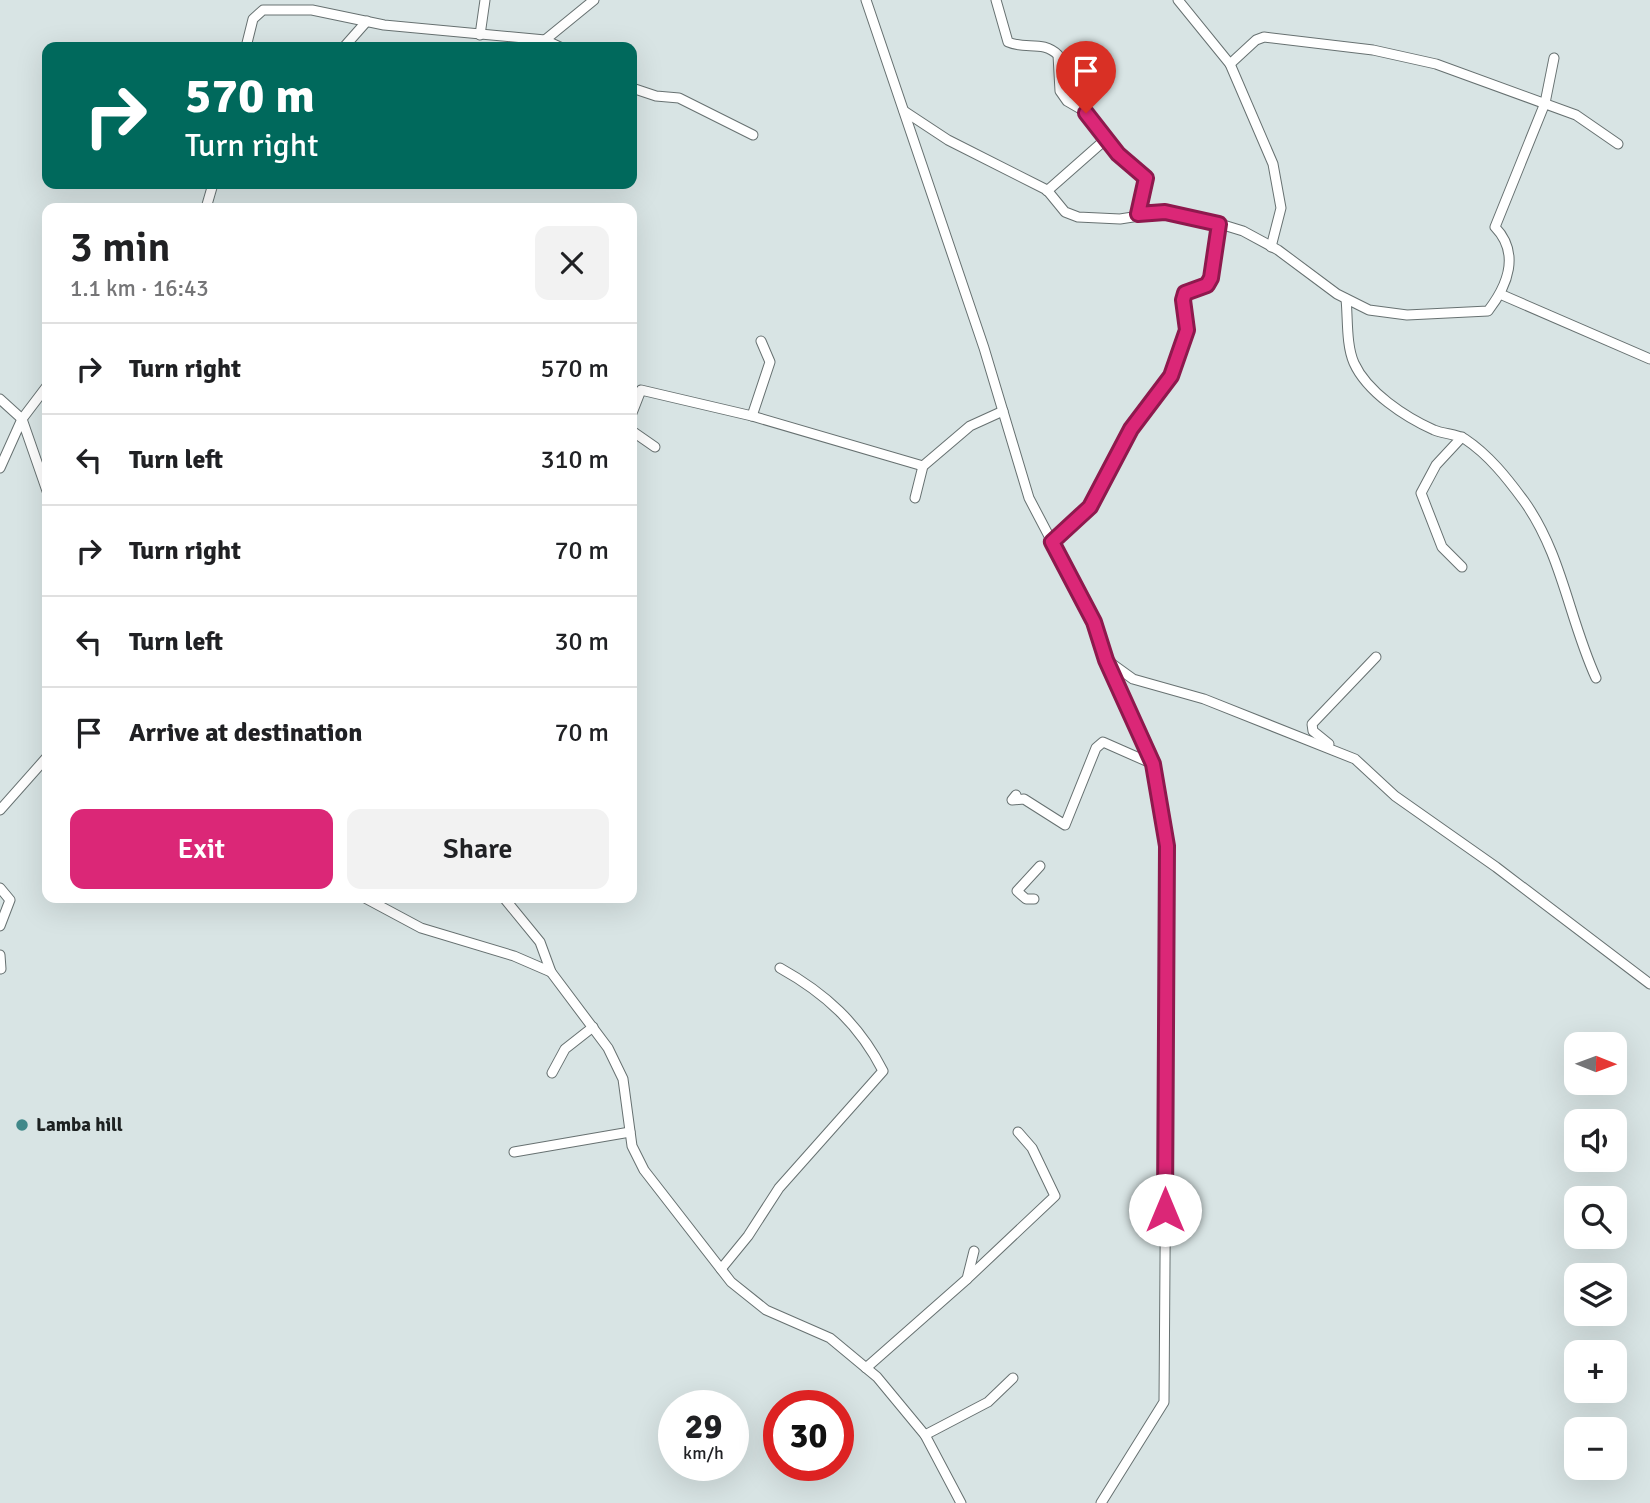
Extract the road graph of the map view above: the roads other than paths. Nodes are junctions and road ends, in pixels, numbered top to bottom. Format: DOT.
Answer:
graph roads {
  1 [pos="485,0"];
  2 [pos="594,0"];
  3 [pos="866,0"];
  4 [pos="996,0"];
  5 [pos="1178,0"];
  6 [pos="367,21"];
  7 [pos="480,35"];
  8 [pos="545,40"];
  9 [pos="247,42"];
  10 [pos="348,42"];
  11 [pos="549,42"];
  12 [pos="1554,58"];
  13 [pos="1230,64"];
  14 [pos="637,90"];
  15 [pos="1545,103"];
  16 [pos="904,111"];
  17 [pos="752,135"];
  18 [pos="1106,139"];
  19 [pos="1618,144"];
  20 [pos="1047,191"];
  21 [pos="1138,214"];
  22 [pos="1219,224"];
  23 [pos="1271,247"];
  24 [pos="1500,294"];
  25 [pos="1346,299"];
  26 [pos="761,341"];
  27 [pos="1650,359"];
  28 [pos="42,393"];
  29 [pos="0,398"];
  30 [pos="637,400"];
  31 [pos="1003,411"];
  32 [pos="752,416"];
  33 [pos="22,419"];
  34 [pos="637,434"];
  35 [pos="1462,437"];
  36 [pos="655,447"];
  37 [pos="923,466"];
  38 [pos="0,468"];
  39 [pos="42,477"];
  40 [pos="915,498"];
  41 [pos="1052,542"];
  42 [pos="1462,568"];
  43 [pos="1376,657"];
  44 [pos="1106,660"];
  45 [pos="1596,678"];
  46 [pos="1355,759"];
  47 [pos="42,763"];
  48 [pos="1153,764"];
  49 [pos="1016,795"];
  50 [pos="0,810"];
  51 [pos="1040,866"];
  52 [pos="0,888"];
  53 [pos="1034,899"];
  54 [pos="374,903"];
  55 [pos="508,903"];
  56 [pos="0,926"];
  57 [pos="0,956"];
  58 [pos="780,968"];
  59 [pos="1,969"];
  60 [pos="551,972"];
  61 [pos="1650,984"];
  62 [pos="593,1027"];
  63 [pos="552,1073"];
  64 [pos="630,1132"];
  65 [pos="1018,1132"];
  66 [pos="514,1152"];
  67 [pos="974,1251"];
  68 [pos="721,1269"];
  69 [pos="967,1279"];
  70 [pos="866,1368"];
  71 [pos="1013,1378"];
  72 [pos="925,1435"];
  73 [pos="961,1503"];
  74 [pos="1101,1503"];
  1 -- 7 [label="street"];
  2 -- 8 [label="street"];
  3 -- 16 [label="street"];
  4 -- 18 [label="street"];
  5 -- 13 [label="street"];
  6 -- 7 [label="street"];
  6 -- 9 [label="street"];
  6 -- 10 [label="street"];
  7 -- 8 [label="street"];
  8 -- 11 [label="street"];
  12 -- 15 [label="street"];
  13 -- 15 [label="street"];
  13 -- 23 [label="street"];
  14 -- 17 [label="street"];
  15 -- 19 [label="street"];
  15 -- 24 [label="street"];
  16 -- 20 [label="street"];
  16 -- 31 [label="street"];
  18 -- 20 [label="street"];
  18 -- 21 [label="street"];
  20 -- 21 [label="street"];
  21 -- 22 [label="street"];
  22 -- 23 [label="street"];
  22 -- 41 [label="street"];
  23 -- 25 [label="street"];
  24 -- 25 [label="street"];
  24 -- 27 [label="street"];
  25 -- 35 [label="street"];
  26 -- 32 [label="street"];
  28 -- 33 [label="street"];
  29 -- 33 [label="street"];
  30 -- 32 [label="street"];
  31 -- 37 [label="street"];
  31 -- 41 [label="street"];
  32 -- 37 [label="street"];
  33 -- 38 [label="street"];
  33 -- 39 [label="street"];
  34 -- 36 [label="street"];
  35 -- 42 [label="street"];
  35 -- 45 [label="street"];
  37 -- 40 [label="street"];
  41 -- 44 [label="street"];
  43 -- 46 [label="street"];
  44 -- 46 [label="street"];
  44 -- 48 [label="street"];
  46 -- 61 [label="street"];
  47 -- 50 [label="street"];
  48 -- 49 [label="street"];
  48 -- 74 [label="street"];
  51 -- 53 [label="street"];
  52 -- 56 [label="street"];
  54 -- 60 [label="street"];
  55 -- 60 [label="street"];
  57 -- 59 [label="street"];
  58 -- 68 [label="street"];
  60 -- 62 [label="street"];
  62 -- 63 [label="street"];
  62 -- 64 [label="street"];
  64 -- 66 [label="street"];
  64 -- 68 [label="street"];
  65 -- 69 [label="street"];
  67 -- 69 [label="street"];
  68 -- 70 [label="street"];
  69 -- 70 [label="street"];
  70 -- 72 [label="street"];
  71 -- 72 [label="street"];
  72 -- 73 [label="street"];
}
